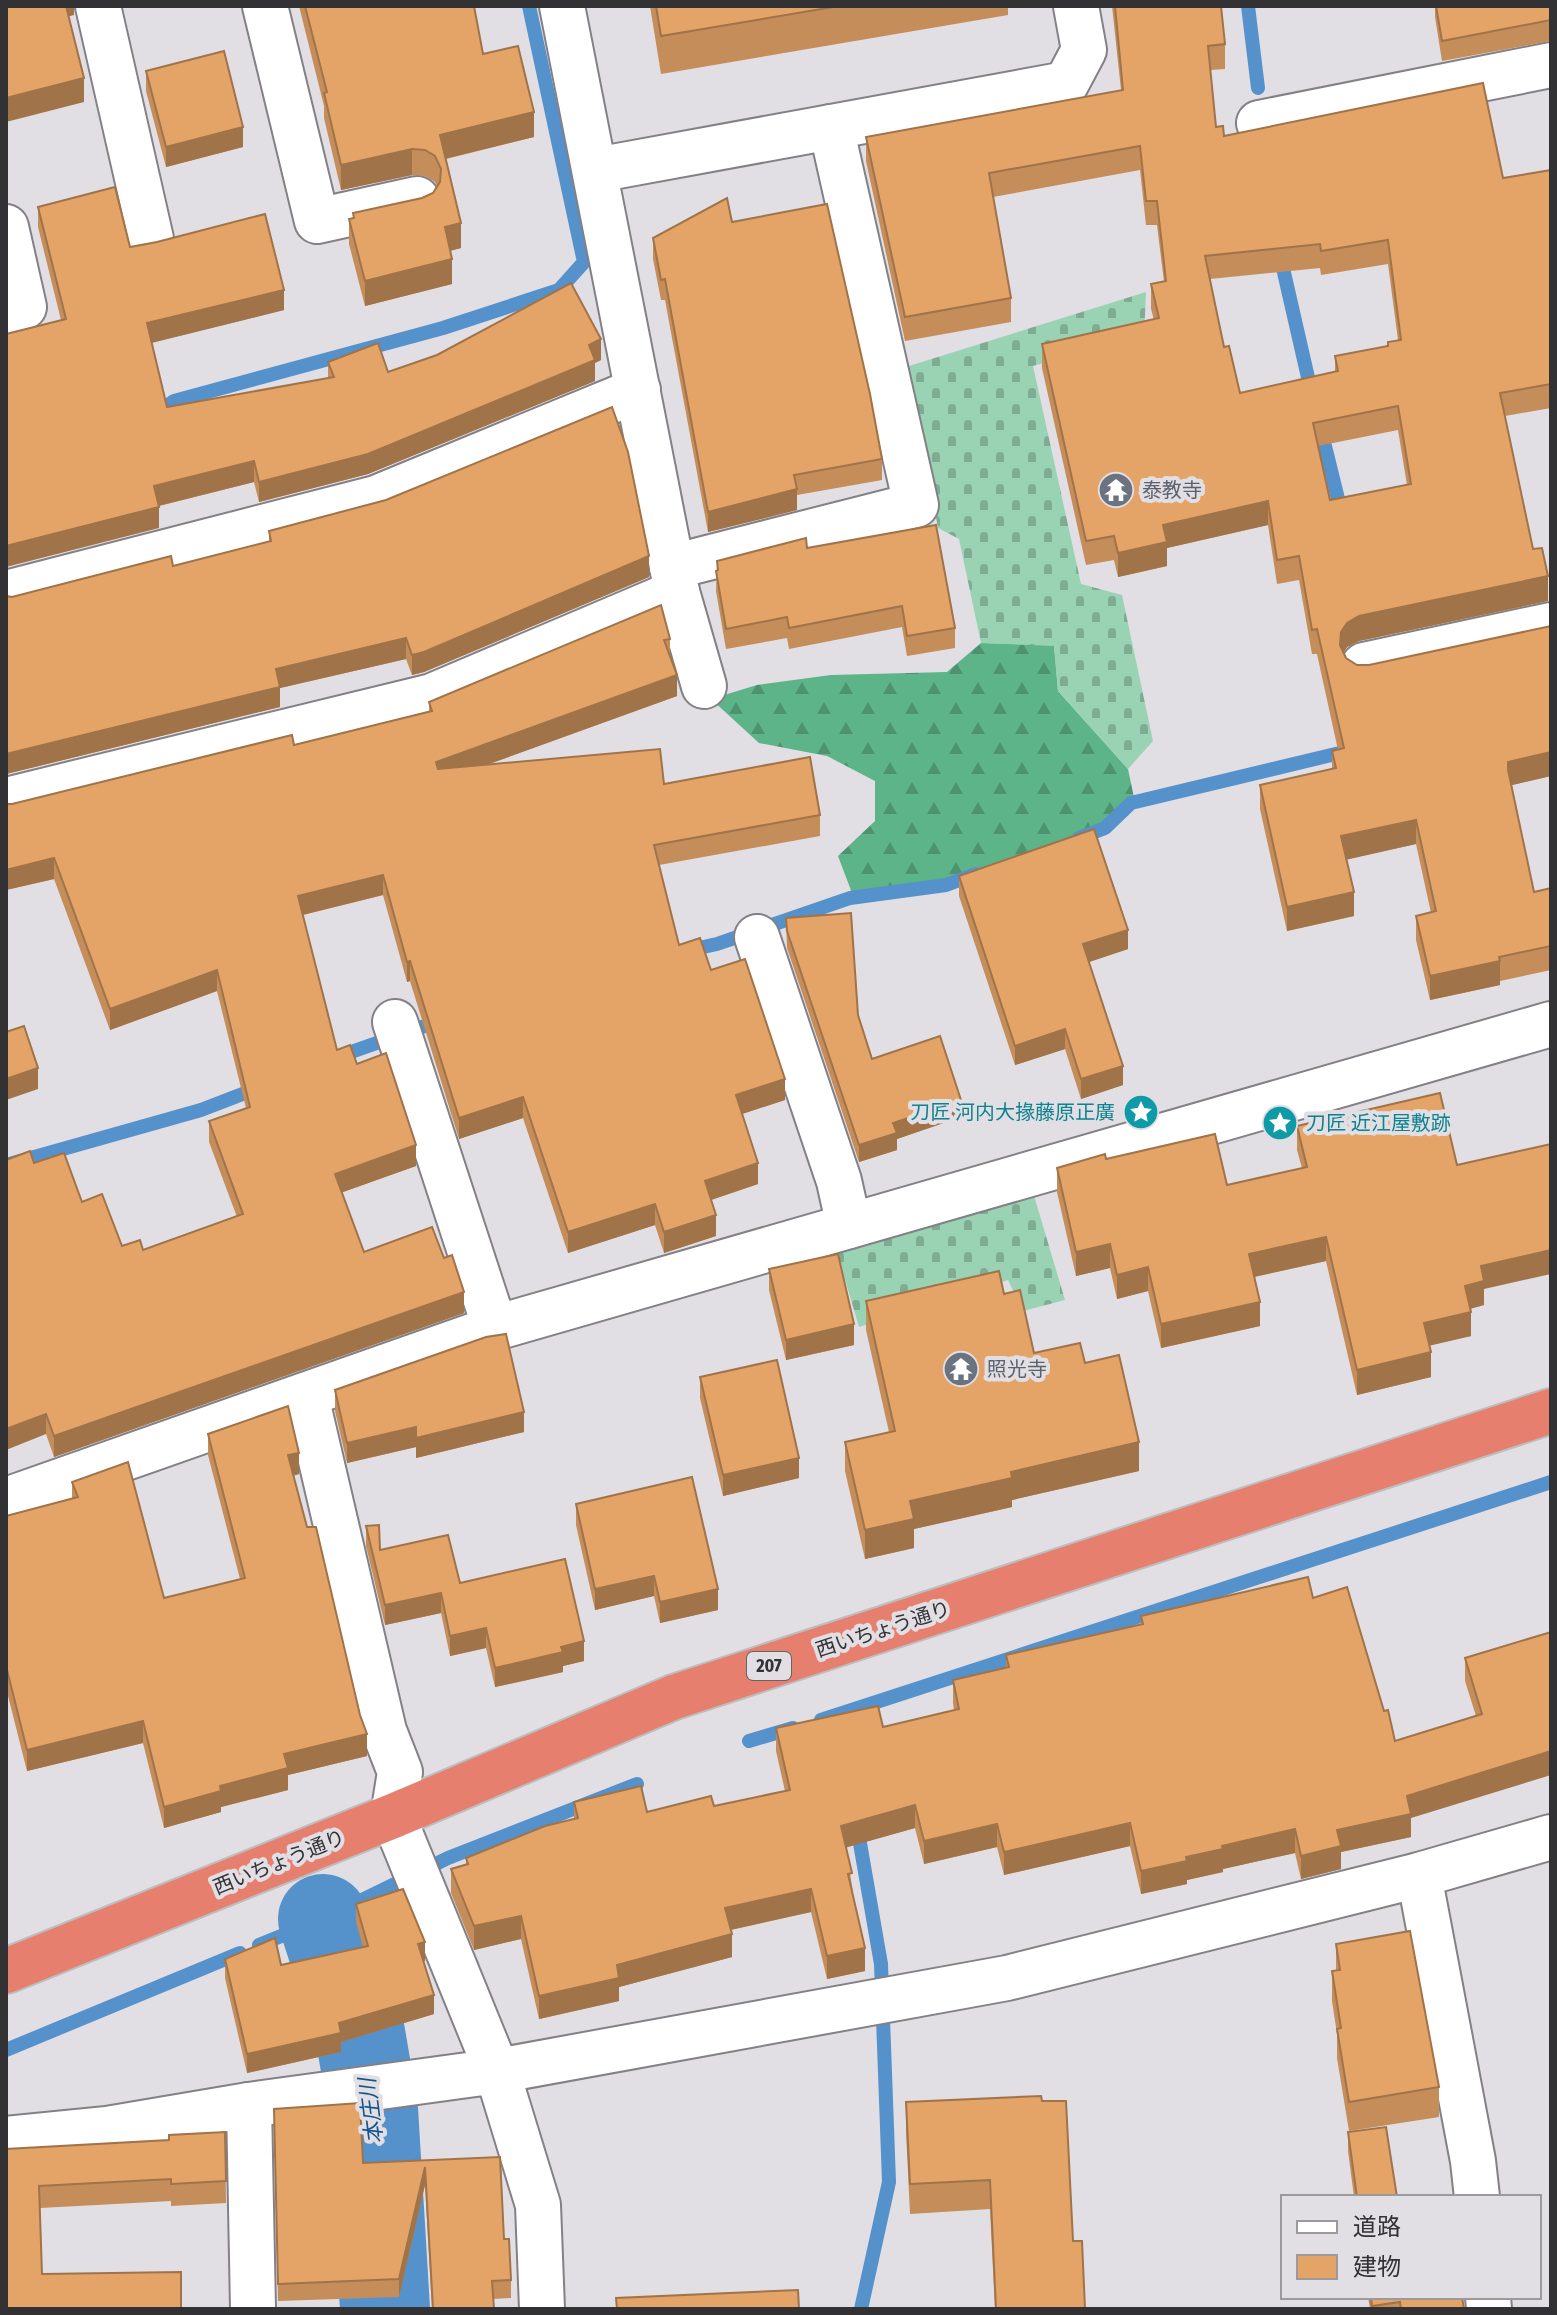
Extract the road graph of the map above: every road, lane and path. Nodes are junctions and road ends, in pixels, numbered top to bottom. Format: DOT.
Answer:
graph roads {
  1 [pos="98,6"];
  2 [pos="265,6"];
  3 [pos="562,6"];
  4 [pos="1076,6"];
  5 [pos="1551,65"];
  6 [pos="1259,123"];
  7 [pos="831,127"];
  8 [pos="596,170"];
  9 [pos="417,199"];
  10 [pos="6,227"];
  11 [pos="151,239"];
  12 [pos="6,311"];
  13 [pos="638,390"];
  14 [pos="674,580"];
  15 [pos="6,593"];
  16 [pos="1551,625"];
  17 [pos="1371,664"];
  18 [pos="704,686"];
  19 [pos="6,800"];
  20 [pos="757,937"];
  21 [pos="1551,1024"];
  22 [pos="399,1034"];
  23 [pos="849,1226"];
  24 [pos="495,1328"];
  25 [pos="306,1396"];
  26 [pos="1551,1411"];
  27 [pos="6,1500"];
  28 [pos="1551,1837"];
  29 [pos="408,1853"];
  30 [pos="1419,1875"];
  31 [pos="6,1971"];
  32 [pos="497,2071"];
  33 [pos="249,2105"];
  34 [pos="6,2139"];
  35 [pos="1477,2195"];
  36 [pos="253,2309"];
  37 [pos="542,2309"];
  1 -- 11 [label="street"];
  2 -- 9 [label="street"];
  3 -- 8 [label="street"];
  4 -- 7 [label="street"];
  5 -- 6 [label="street"];
  7 -- 8 [label="street"];
  7 -- 14 [label="street"];
  8 -- 13 [label="street"];
  10 -- 12 [label="street"];
  13 -- 14 [label="street"];
  13 -- 15 [label="street"];
  14 -- 18 [label="street"];
  14 -- 19 [label="street"];
  16 -- 17 [label="street"];
  20 -- 23 [label="street"];
  21 -- 23 [label="street"];
  22 -- 24 [label="street"];
  23 -- 24 [label="street"];
  24 -- 25 [label="street"];
  25 -- 27 [label="street"];
  25 -- 29 [label="street"];
  26 -- 29 [label="highway, 西いちょう通り / 207"];
  28 -- 30 [label="street"];
  29 -- 31 [label="highway, 西いちょう通り / 207"];
  29 -- 32 [label="street"];
  30 -- 32 [label="street"];
  30 -- 35 [label="street"];
  32 -- 33 [label="street"];
  32 -- 37 [label="street"];
  33 -- 34 [label="street"];
  33 -- 36 [label="street"];
}
